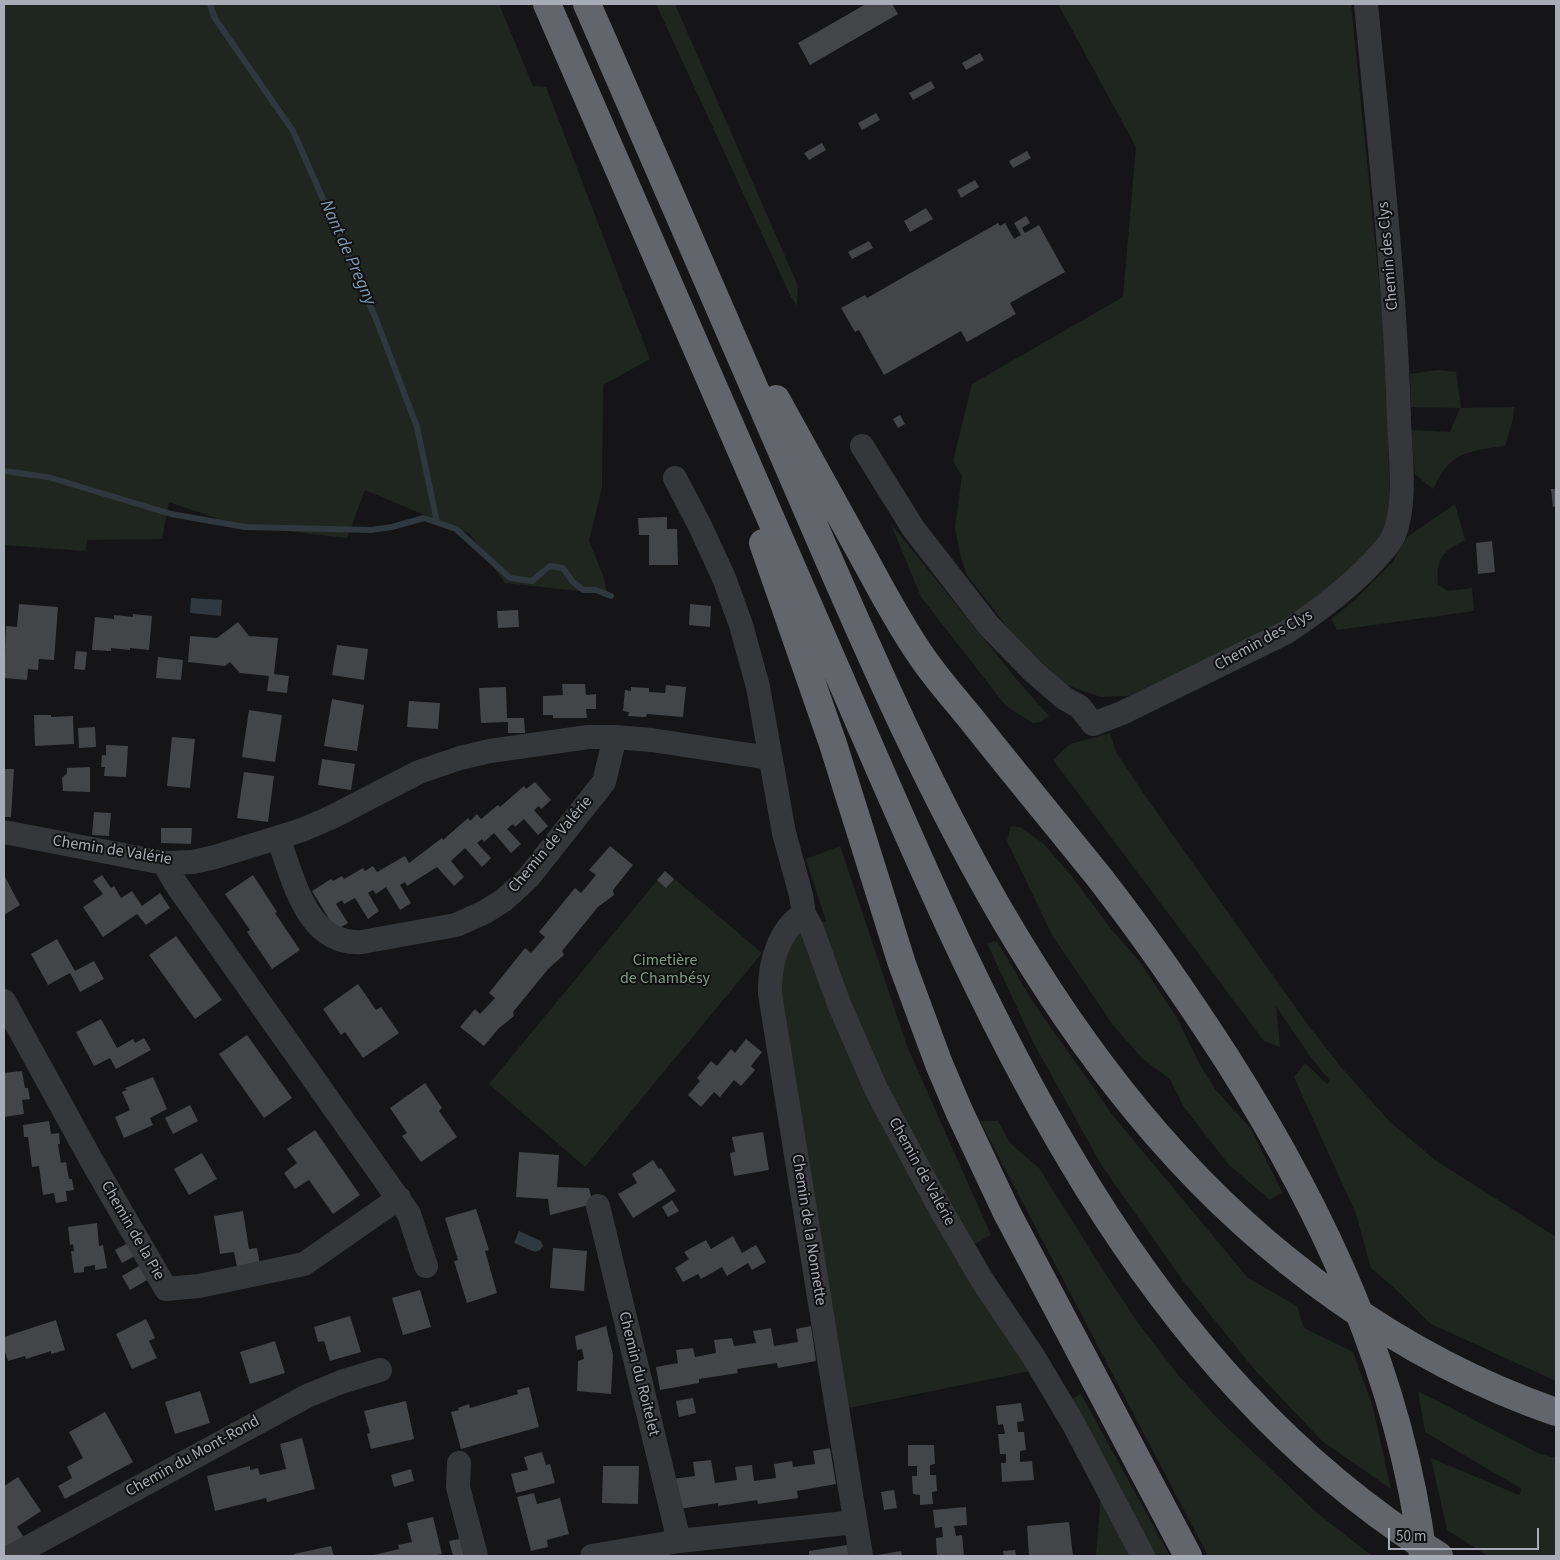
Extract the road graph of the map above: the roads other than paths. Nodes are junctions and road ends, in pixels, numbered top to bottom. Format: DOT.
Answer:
graph roads {
  1 [pos="547,4"];
  2 [pos="587,4"];
  3 [pos="1366,4"];
  4 [pos="698,258"];
  5 [pos="694,343"];
  6 [pos="862,446"];
  7 [pos="675,478"];
  8 [pos="615,737"];
  9 [pos="770,758"];
  10 [pos="4,832"];
  11 [pos="278,838"];
  12 [pos="164,863"];
  13 [pos="804,914"];
  14 [pos="4,1001"];
  15 [pos="399,1198"];
  16 [pos="598,1206"];
  17 [pos="426,1266"];
  18 [pos="380,1370"];
  19 [pos="1556,1412"];
  20 [pos="459,1463"];
  21 [pos="855,1522"];
  22 [pos="679,1541"];
  23 [pos="652,1551"];
  24 [pos="12,1556"];
  25 [pos="476,1556"];
  26 [pos="592,1556"];
  27 [pos="861,1556"];
  28 [pos="1143,1556"];
  29 [pos="1188,1556"];
  30 [pos="1423,1556"];
  31 [pos="1439,1556"];
  1 -- 5 [label="highway"];
  2 -- 4 [label="highway"];
  3 -- 6 [label="street, Chemin des Clys"];
  4 -- 19 [label="highway"];
  4 -- 30 [label="highway"];
  5 -- 29 [label="highway"];
  5 -- 31 [label="highway"];
  7 -- 9 [label="street, Chemin de Valérie"];
  8 -- 9 [label="street, Chemin de Valérie"];
  8 -- 11 [label="street, Chemin de Valérie"];
  8 -- 11 [label="street, Chemin de Valérie"];
  9 -- 13 [label="street, Chemin de Valérie"];
  10 -- 12 [label="street, Chemin de Valérie"];
  11 -- 12 [label="street, Chemin de Valérie"];
  12 -- 15 [label="street"];
  13 -- 21 [label="street, Chemin de la Nonnette"];
  13 -- 28 [label="street, Chemin de Valérie"];
  14 -- 15 [label="street, Chemin de la Pie"];
  15 -- 17 [label="street"];
  16 -- 22 [label="street, Chemin du Roitelet"];
  18 -- 24 [label="street, Chemin du Mont-Rond"];
  20 -- 25 [label="street"];
  21 -- 22 [label="street"];
  21 -- 27 [label="street, Chemin de la Nonnette"];
  22 -- 23 [label="street"];
  23 -- 26 [label="street"];
}
